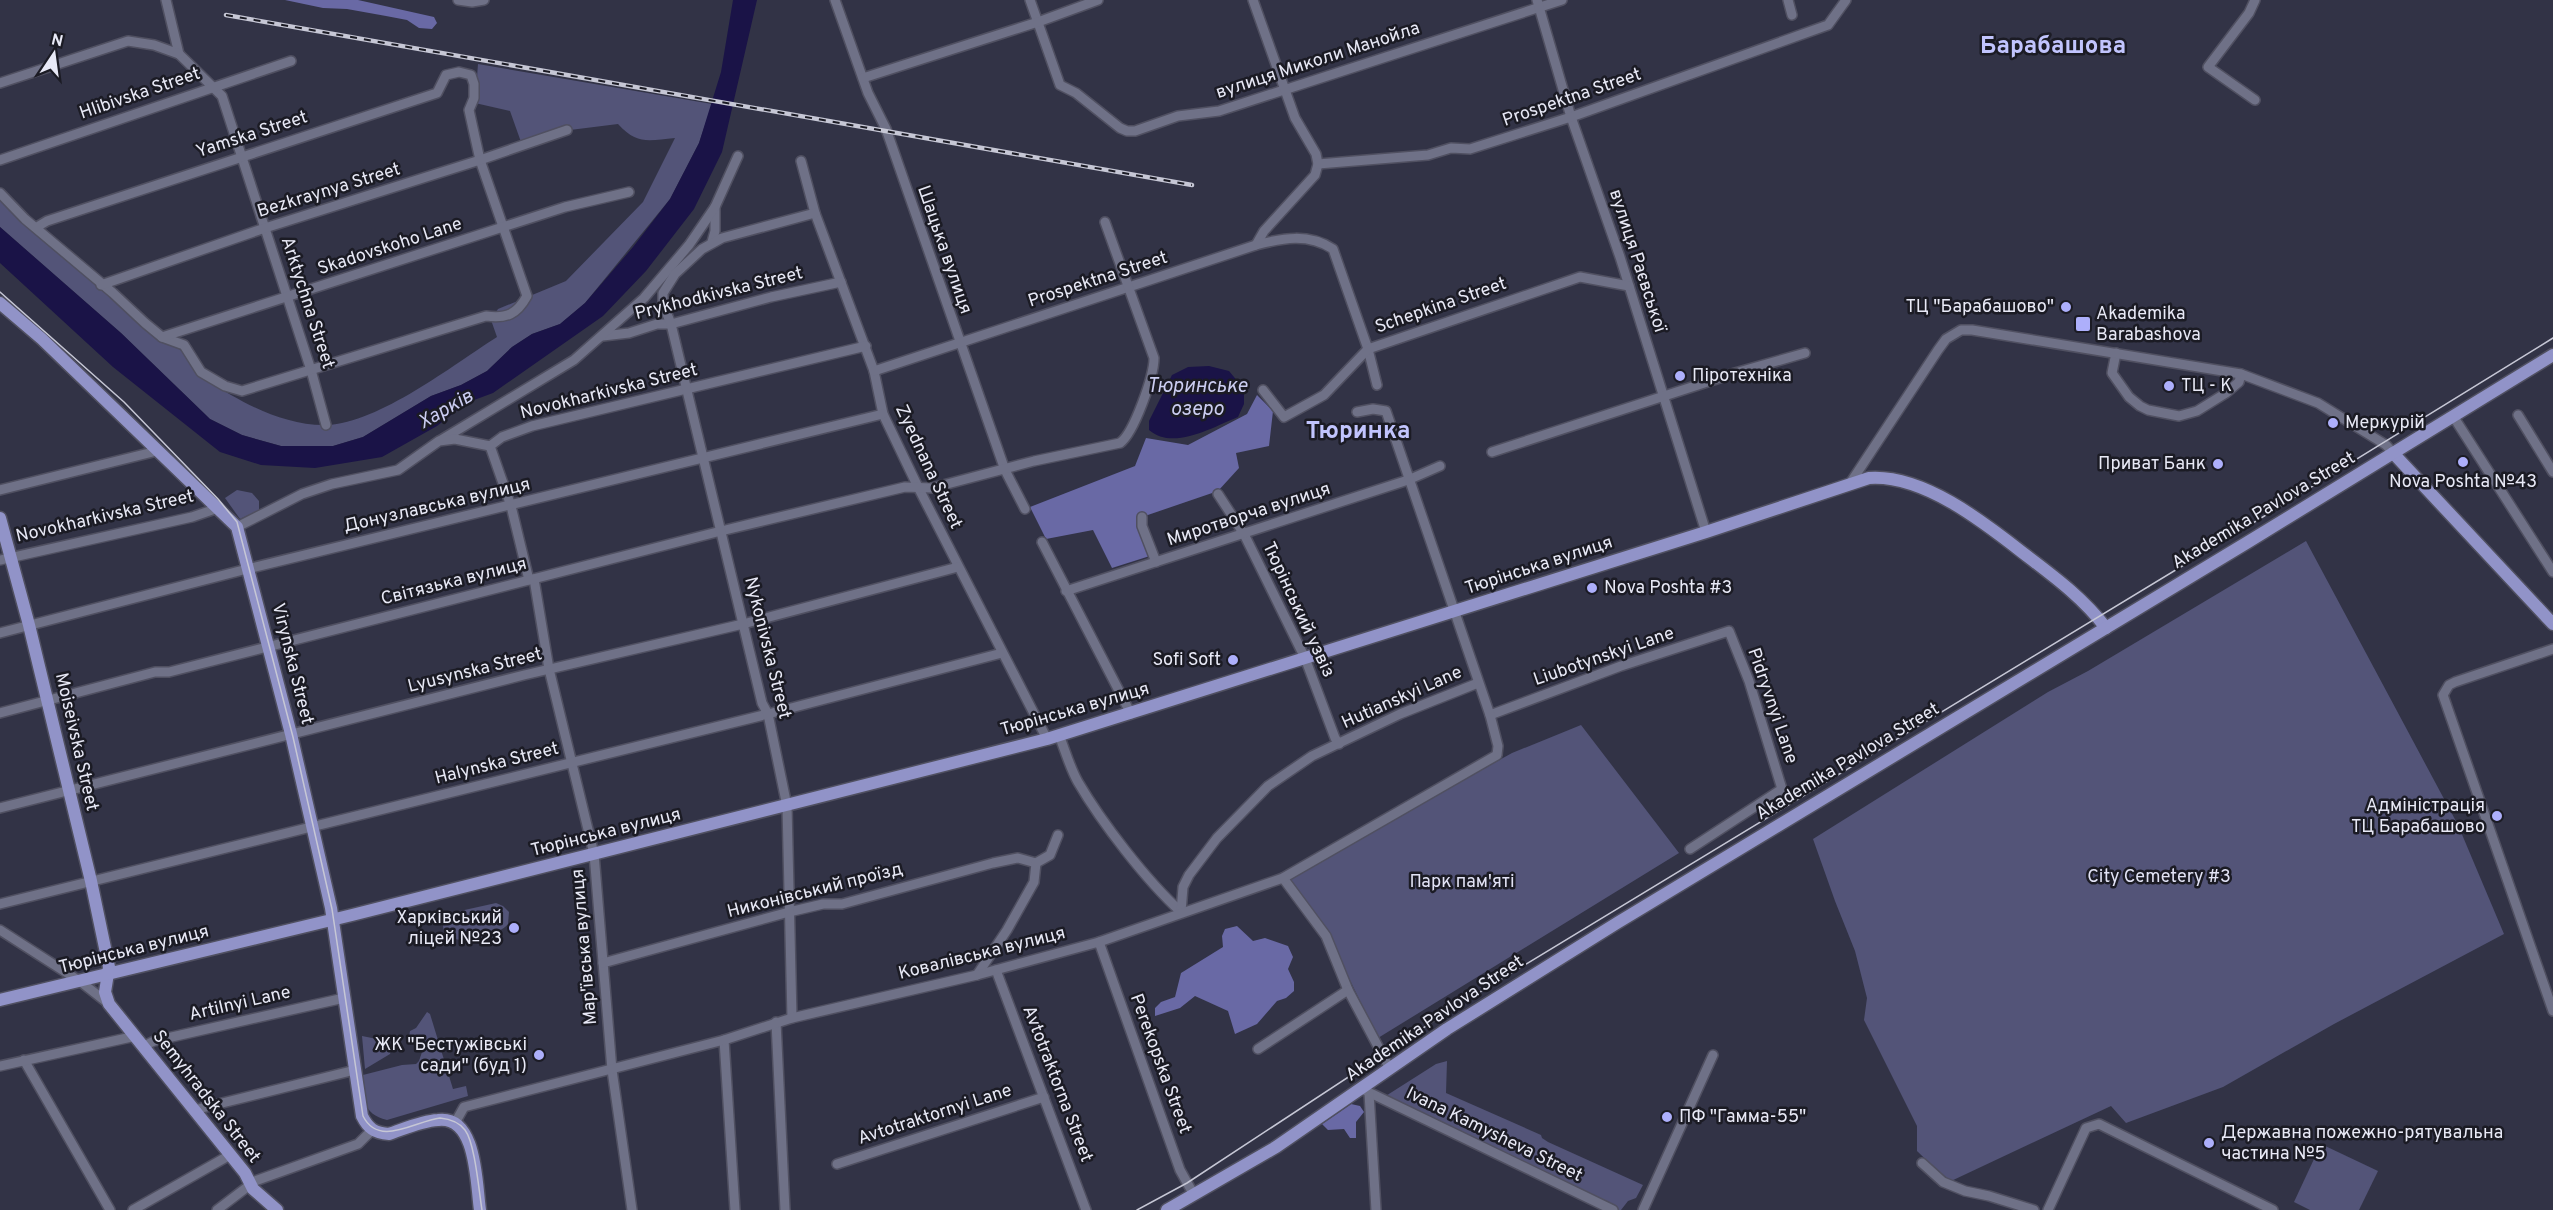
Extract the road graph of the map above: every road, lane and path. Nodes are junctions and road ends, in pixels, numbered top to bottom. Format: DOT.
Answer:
graph roads {
  1 [pos="166,0"];
  2 [pos="458,0"];
  3 [pos="484,0"];
  4 [pos="835,0"];
  5 [pos="1030,0"];
  6 [pos="1098,0"];
  7 [pos="1253,0"];
  8 [pos="1562,0"];
  9 [pos="1788,0"];
  10 [pos="1846,0"];
  11 [pos="2255,0"];
  12 [pos="1538,4"];
  13 [pos="1792,15"];
  14 [pos="1038,22"];
  15 [pos="179,54"];
  16 [pos="291,61"];
  17 [pos="863,78"];
  18 [pos="0,83"];
  19 [pos="214,87"];
  20 [pos="1286,89"];
  21 [pos="2255,100"];
  22 [pos="1571,117"];
  23 [pos="567,130"];
  24 [pos="241,155"];
  25 [pos="738,156"];
  26 [pos="0,160"];
  27 [pos="480,160"];
  28 [pos="801,161"];
  29 [pos="1318,164"];
  30 [pos="629,192"];
  31 [pos="0,193"];
  32 [pos="715,207"];
  33 [pos="815,213"];
  34 [pos="1105,222"];
  35 [pos="37,227"];
  36 [pos="265,228"];
  37 [pos="503,229"];
  38 [pos="717,237"];
  39 [pos="1256,245"];
  40 [pos="841,282"];
  41 [pos="101,285"];
  42 [pos="1629,286"];
  43 [pos="1129,288"];
  44 [pos="287,297"];
  45 [pos="0,303"];
  46 [pos="671,324"];
  47 [pos="603,336"];
  48 [pos="162,337"];
  49 [pos="958,342"];
  50 [pos="866,346"];
  51 [pos="1368,349"];
  52 [pos="1805,353"];
  53 [pos="2116,353"];
  54 [pos="2553,355"];
  55 [pos="311,370"];
  56 [pos="874,371"];
  57 [pos="2241,374"];
  58 [pos="1377,385"];
  59 [pos="686,390"];
  60 [pos="1263,390"];
  61 [pos="1662,398"];
  62 [pos="1357,412"];
  63 [pos="883,414"];
  64 [pos="2518,415"];
  65 [pos="2453,417"];
  66 [pos="326,425"];
  67 [pos="439,441"];
  68 [pos="490,446"];
  69 [pos="157,451"];
  70 [pos="1492,452"];
  71 [pos="2393,453"];
  72 [pos="703,459"];
  73 [pos="1440,466"];
  74 [pos="1005,470"];
  75 [pos="2553,472"];
  76 [pos="1408,480"];
  77 [pos="1851,482"];
  78 [pos="918,487"];
  79 [pos="0,490"];
  80 [pos="1218,494"];
  81 [pos="511,506"];
  82 [pos="218,508"];
  83 [pos="1025,509"];
  84 [pos="1142,517"];
  85 [pos="0,518"];
  86 [pos="237,527"];
  87 [pos="722,531"];
  88 [pos="1706,532"];
  89 [pos="1244,534"];
  90 [pos="1042,542"];
  91 [pos="5,558"];
  92 [pos="1156,562"];
  93 [pos="958,567"];
  94 [pos="249,569"];
  95 [pos="2553,572"];
  96 [pos="532,580"];
  97 [pos="1066,591"];
  98 [pos="1454,612"];
  99 [pos="743,624"];
  100 [pos="2553,624"];
  101 [pos="29,626"];
  102 [pos="2106,628"];
  103 [pos="1729,632"];
  104 [pos="0,633"];
  105 [pos="268,645"];
  106 [pos="2553,649"];
  107 [pos="1002,653"];
  108 [pos="1305,658"];
  109 [pos="549,669"];
  110 [pos="1478,683"];
  111 [pos="48,700"];
  112 [pos="0,712"];
  113 [pos="768,714"];
  114 [pos="1131,714"];
  115 [pos="1490,715"];
  116 [pos="291,735"];
  117 [pos="1059,735"];
  118 [pos="1047,739"];
  119 [pos="1340,744"];
  120 [pos="570,763"];
  121 [pos="68,791"];
  122 [pos="787,806"];
  123 [pos="0,808"];
  124 [pos="313,828"];
  125 [pos="1058,835"];
  126 [pos="1690,849"];
  127 [pos="594,854"];
  128 [pos="1036,863"];
  129 [pos="1283,878"];
  130 [pos="91,881"];
  131 [pos="0,904"];
  132 [pos="789,912"];
  133 [pos="1181,912"];
  134 [pos="332,920"];
  135 [pos="0,930"];
  136 [pos="1099,942"];
  137 [pos="603,963"];
  138 [pos="996,970"];
  139 [pos="108,975"];
  140 [pos="977,975"];
  141 [pos="81,982"];
  142 [pos="1348,990"];
  143 [pos="344,998"];
  144 [pos="0,1000"];
  145 [pos="109,1004"];
  146 [pos="2553,1011"];
  147 [pos="792,1018"];
  148 [pos="776,1022"];
  149 [pos="724,1040"];
  150 [pos="140,1041"];
  151 [pos="1258,1050"];
  152 [pos="1713,1055"];
  153 [pos="24,1060"];
  154 [pos="0,1066"];
  155 [pos="1390,1069"];
  156 [pos="355,1070"];
  157 [pos="612,1070"];
  158 [pos="1365,1091"];
  159 [pos="1044,1097"];
  160 [pos="194,1110"];
  161 [pos="455,1123"];
  162 [pos="372,1130"];
  163 [pos="230,1155"];
  164 [pos="1922,1163"];
  165 [pos="837,1164"];
  166 [pos="250,1184"];
  167 [pos="1194,1195"];
  168 [pos="110,1210"];
  169 [pos="133,1210"];
  170 [pos="217,1210"];
  171 [pos="277,1210"];
  172 [pos="480,1210"];
  173 [pos="632,1210"];
  174 [pos="735,1210"];
  175 [pos="785,1210"];
  176 [pos="1086,1210"];
  177 [pos="1167,1210"];
  178 [pos="1376,1210"];
  179 [pos="1613,1210"];
  180 [pos="1643,1210"];
  181 [pos="2034,1210"];
  182 [pos="2048,1210"];
  183 [pos="2273,1210"];
  1 -- 15 [label="street"];
  2 -- 3 [label="street"];
  4 -- 17 [label="street, Шацька вулиця"];
  5 -- 14 [label="street"];
  6 -- 14 [label="street"];
  7 -- 20 [label="street"];
  8 -- 12 [label="street, вулиця Миколи Манойла"];
  9 -- 13 [label="street"];
  10 -- 22 [label="street, Prospektna Street"];
  11 -- 21 [label="street"];
  12 -- 20 [label="street, вулиця Миколи Манойла"];
  12 -- 22 [label="street, вулиця Раєвської"];
  14 -- 17 [label="street"];
  14 -- 20 [label="street, вулиця Миколи Манойла"];
  15 -- 18 [label="street"];
  15 -- 19 [label="street, Arktychna Street"];
  16 -- 19 [label="street, Hlibivska Street"];
  17 -- 49 [label="street, Шацька вулиця"];
  19 -- 24 [label="street, Arktychna Street"];
  19 -- 26 [label="street, Hlibivska Street"];
  20 -- 29 [label="street"];
  22 -- 29 [label="street, Prospektna Street"];
  22 -- 42 [label="street, вулиця Раєвської"];
  23 -- 27 [label="street, Bezkraynya Street"];
  24 -- 27 [label="street, Yamska Street"];
  24 -- 35 [label="street, Yamska Street"];
  24 -- 36 [label="street, Arktychna Street"];
  25 -- 32 [label="street"];
  27 -- 36 [label="street, Bezkraynya Street"];
  27 -- 37 [label="street"];
  28 -- 33 [label="street, Zyednana Street"];
  29 -- 39 [label="street"];
  30 -- 37 [label="street, Skadovskoho Lane"];
  31 -- 35 [label="street"];
  32 -- 38 [label="street"];
  32 -- 47 [label="street"];
  33 -- 38 [label="street"];
  33 -- 40 [label="street, Zyednana Street"];
  34 -- 43 [label="street"];
  35 -- 41 [label="street"];
  36 -- 41 [label="street, Bezkraynya Street"];
  36 -- 44 [label="street, Arktychna Street"];
  37 -- 44 [label="street, Skadovskoho Lane"];
  37 -- 55 [label="street"];
  38 -- 46 [label="street, Nykonivska Street"];
  39 -- 43 [label="street, Prospektna Street"];
  39 -- 51 [label="street, Prospektna Street"];
  40 -- 46 [label="street, Prykhodkivska Street"];
  40 -- 50 [label="street, Zyednana Street"];
  41 -- 48 [label="street"];
  42 -- 51 [label="street, Schepkina Street"];
  42 -- 61 [label="street, вулиця Раєвської"];
  43 -- 49 [label="street, Prospektna Street"];
  43 -- 74 [label="street, Світязька вулиця"];
  44 -- 48 [label="street, Skadovskoho Lane"];
  44 -- 55 [label="street, Arktychna Street"];
  45 -- 69 [label="main road, Virynska Street"];
  46 -- 47 [label="street, Prykhodkivska Street"];
  46 -- 59 [label="street, Nykonivska Street"];
  47 -- 67 [label="street"];
  48 -- 55 [label="street"];
  49 -- 56 [label="street, Prospektna Street"];
  49 -- 74 [label="street, Шацька вулиця"];
  50 -- 56 [label="street, Zyednana Street"];
  50 -- 59 [label="street, Novokharkivska Street"];
  51 -- 58 [label="street"];
  51 -- 60 [label="street, Schepkina Street"];
  52 -- 61 [label="street"];
  53 -- 57 [label="street"];
  53 -- 57 [label="street"];
  53 -- 77 [label="street"];
  54 -- 65 [label="main road, Akademika Pavlova Street"];
  55 -- 66 [label="street, Arktychna Street"];
  56 -- 63 [label="street, Zyednana Street"];
  57 -- 71 [label="street"];
  59 -- 68 [label="street, Novokharkivska Street"];
  59 -- 72 [label="street, Nykonivska Street"];
  61 -- 70 [label="street"];
  61 -- 88 [label="street, вулиця Раєвської"];
  62 -- 76 [label="street"];
  63 -- 72 [label="street, Донузлавська вулиця"];
  63 -- 78 [label="street, Zyednana Street"];
  64 -- 75 [label="street"];
  65 -- 71 [label="main road, Akademika Pavlova Street"];
  65 -- 95 [label="street"];
  67 -- 68 [label="street"];
  67 -- 86 [label="street"];
  68 -- 81 [label="street, Мар'ївська вулиця"];
  69 -- 79 [label="street"];
  69 -- 82 [label="main road, Virynska Street"];
  71 -- 100 [label="main road"];
  71 -- 102 [label="main road, Akademika Pavlova Street"];
  72 -- 81 [label="street, Донузлавська вулиця"];
  72 -- 87 [label="street, Nykonivska Street"];
  73 -- 76 [label="street, Миротворча вулиця"];
  74 -- 78 [label="street, Світязька вулиця"];
  74 -- 83 [label="street, Шацька вулиця"];
  76 -- 89 [label="street, Миротворча вулиця"];
  76 -- 98 [label="street"];
  77 -- 88 [label="main road, Тюрінська вулиця"];
  77 -- 102 [label="main road, Тюрінська вулиця"];
  78 -- 87 [label="street, Світязька вулиця"];
  78 -- 93 [label="street, Zyednana Street"];
  80 -- 89 [label="street, Тюрінський узвіз"];
  81 -- 94 [label="street, Донузлавська вулиця"];
  81 -- 96 [label="street, Мар'ївська вулиця"];
  82 -- 86 [label="main road, Virynska Street"];
  82 -- 91 [label="street, Novokharkivska Street"];
  84 -- 92 [label="street"];
  85 -- 91 [label="main road, Moiseivska Street"];
  86 -- 94 [label="main road, Virynska Street"];
  87 -- 96 [label="street, Світязька вулиця"];
  87 -- 99 [label="street, Nykonivska Street"];
  88 -- 98 [label="main road, Тюрінська вулиця"];
  89 -- 92 [label="street, Миротворча вулиця"];
  89 -- 108 [label="street, Тюрінський узвіз"];
  90 -- 97 [label="street"];
  91 -- 101 [label="main road, Moiseivska Street"];
  92 -- 97 [label="street, Миротворча вулиця"];
  93 -- 99 [label="street, Lyusynska Street"];
  93 -- 107 [label="street, Zyednana Street"];
  94 -- 101 [label="street, Донузлавська вулиця"];
  94 -- 105 [label="main road, Virynska Street"];
  96 -- 105 [label="street, Світязька вулиця"];
  96 -- 109 [label="street, Мар'ївська вулиця"];
  97 -- 114 [label="street"];
  98 -- 108 [label="main road, Тюрінська вулиця"];
  98 -- 110 [label="street"];
  99 -- 109 [label="street, Lyusynska Street"];
  99 -- 113 [label="street, Nykonivska Street"];
  101 -- 104 [label="street, Донузлавська вулиця"];
  101 -- 111 [label="main road, Moiseivska Street"];
  102 -- 155 [label="main road, Akademika Pavlova Street"];
  103 -- 115 [label="street, Liubotynskyi Lane"];
  103 -- 126 [label="street, Pidryvnyi Lane"];
  105 -- 111 [label="street, Світязька вулиця"];
  105 -- 116 [label="main road, Virynska Street"];
  106 -- 146 [label="street"];
  107 -- 113 [label="street, Halynska Street"];
  107 -- 118 [label="street, Zyednana Street"];
  108 -- 114 [label="main road, Тюрінська вулиця"];
  108 -- 119 [label="street, Тюрінський узвіз"];
  109 -- 116 [label="street, Lyusynska Street"];
  109 -- 120 [label="street, Мар'ївська вулиця"];
  110 -- 115 [label="street"];
  110 -- 119 [label="street, Hutianskyi Lane"];
  111 -- 112 [label="street, Світязька вулиця"];
  111 -- 121 [label="main road, Moiseivska Street"];
  113 -- 120 [label="street, Halynska Street"];
  113 -- 122 [label="street, Nykonivska Street"];
  114 -- 117 [label="main road, Тюрінська вулиця"];
  115 -- 129 [label="street, Ковалівська вулиця"];
  116 -- 121 [label="street, Lyusynska Street"];
  116 -- 124 [label="main road, Virynska Street"];
  117 -- 118 [label="main road, Тюрінська вулиця"];
  117 -- 133 [label="street"];
  118 -- 122 [label="main road, Тюрінська вулиця"];
  119 -- 133 [label="street, Hutianskyi Lane"];
  120 -- 124 [label="street, Halynska Street"];
  120 -- 127 [label="street, Мар'ївська вулиця"];
  121 -- 123 [label="street, Lyusynska Street"];
  121 -- 130 [label="main road, Moiseivska Street"];
  122 -- 127 [label="main road, Тюрінська вулиця"];
  122 -- 132 [label="street, Nykonivska Street"];
  124 -- 130 [label="street, Halynska Street"];
  124 -- 134 [label="main road, Virynska Street"];
  125 -- 128 [label="street"];
  127 -- 134 [label="main road, Тюрінська вулиця"];
  127 -- 137 [label="street, Мар'ївська вулиця"];
  128 -- 132 [label="street, Никонівський проїзд"];
  128 -- 140 [label="street"];
  129 -- 133 [label="street, Ковалівська вулиця"];
  129 -- 142 [label="street"];
  130 -- 131 [label="street, Halynska Street"];
  130 -- 139 [label="main road, Moiseivska Street"];
  132 -- 137 [label="street, Никонівський проїзд"];
  132 -- 147 [label="street, Nykonivska Street"];
  133 -- 136 [label="street, Ковалівська вулиця"];
  134 -- 139 [label="main road, Тюрінська вулиця"];
  134 -- 143 [label="main road, Virynska Street"];
  135 -- 141 [label="street, Semyhradska Street"];
  136 -- 138 [label="street, Ковалівська вулиця"];
  136 -- 167 [label="street, Perekopska Street"];
  137 -- 157 [label="street, Мар'ївська вулиця"];
  138 -- 140 [label="street, Ковалівська вулиця"];
  138 -- 159 [label="street, Avtotraktorna Street"];
  139 -- 141 [label="main road, Тюрінська вулиця"];
  139 -- 145 [label="main road"];
  140 -- 147 [label="street, Ковалівська вулиця"];
  141 -- 144 [label="main road, Тюрінська вулиця"];
  141 -- 145 [label="street, Semyhradska Street"];
  142 -- 151 [label="street"];
  142 -- 155 [label="street"];
  143 -- 150 [label="street, Artilnyi Lane"];
  143 -- 156 [label="main road, Virynska Street"];
  145 -- 150 [label="main road, Semyhradska Street"];
  147 -- 148 [label="street, Ковалівська вулиця"];
  148 -- 149 [label="street, Ковалівська вулиця"];
  148 -- 175 [label="street"];
  149 -- 157 [label="street, Ковалівська вулиця"];
  149 -- 174 [label="street"];
  150 -- 153 [label="street, Artilnyi Lane"];
  150 -- 160 [label="main road, Semyhradska Street"];
  152 -- 180 [label="street"];
  153 -- 154 [label="street, Artilnyi Lane"];
  153 -- 168 [label="street"];
  155 -- 158 [label="main road, Akademika Pavlova Street"];
  156 -- 160 [label="street"];
  156 -- 162 [label="main road, Virynska Street"];
  157 -- 161 [label="street, Ковалівська вулиця"];
  157 -- 173 [label="street, Мар'ївська вулиця"];
  158 -- 167 [label="main road, Akademika Pavlova Street"];
  158 -- 178 [label="street"];
  158 -- 179 [label="street, Ivana Kamysheva Street"];
  159 -- 165 [label="street, Avtotraktornyi Lane"];
  159 -- 176 [label="street, Avtotraktorna Street"];
  160 -- 163 [label="main road, Semyhradska Street"];
  161 -- 162 [label="main road"];
  161 -- 172 [label="main road"];
  162 -- 166 [label="street"];
  163 -- 166 [label="main road, Semyhradska Street"];
  163 -- 169 [label="street"];
  164 -- 181 [label="street"];
  166 -- 170 [label="street"];
  166 -- 171 [label="main road, Semyhradska Street"];
  167 -- 177 [label="main road, Akademika Pavlova Street"];
  182 -- 183 [label="street"];
}
